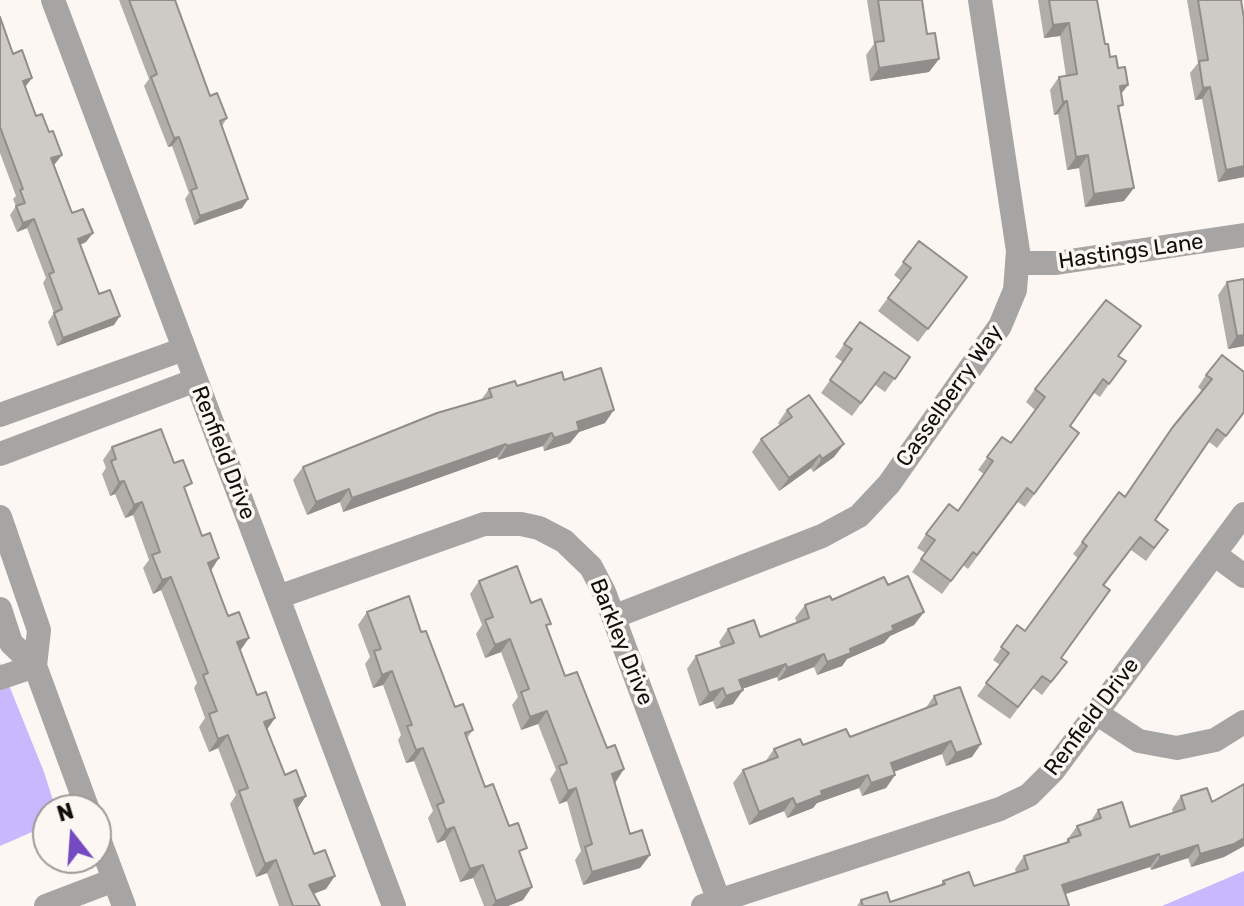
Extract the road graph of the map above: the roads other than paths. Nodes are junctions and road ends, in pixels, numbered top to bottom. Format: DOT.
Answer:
graph roads {
  1 [pos="53,0"];
  2 [pos="980,0"];
  3 [pos="1244,235"];
  4 [pos="1018,263"];
  5 [pos="184,349"];
  6 [pos="196,380"];
  7 [pos="0,415"];
  8 [pos="0,454"];
  9 [pos="1244,514"];
  10 [pos="0,517"];
  11 [pos="1214,554"];
  12 [pos="1244,576"];
  13 [pos="278,597"];
  14 [pos="0,609"];
  15 [pos="613,617"];
  16 [pos="35,666"];
  17 [pos="0,678"];
  18 [pos="1096,713"];
  19 [pos="1244,722"];
  20 [pos="82,794"];
  21 [pos="112,874"];
  22 [pos="114,880"];
  23 [pos="711,904"];
  24 [pos="46,906"];
  25 [pos="124,906"];
  26 [pos="394,906"];
  1 -- 5 [label="street, Renfield Drive"];
  2 -- 4 [label="street, Casselberry Way"];
  3 -- 4 [label="street, Hastings Lane"];
  4 -- 15 [label="street, Casselberry Way"];
  5 -- 6 [label="street, Renfield Drive"];
  5 -- 7 [label="street"];
  6 -- 8 [label="street"];
  6 -- 13 [label="street, Renfield Drive"];
  9 -- 11 [label="street, Renfield Drive"];
  10 -- 16 [label="street"];
  11 -- 12 [label="street"];
  11 -- 18 [label="street, Renfield Drive"];
  13 -- 15 [label="street, Barkley Drive"];
  13 -- 26 [label="street, Renfield Drive"];
  14 -- 16 [label="street"];
  15 -- 23 [label="street, Barkley Drive"];
  16 -- 17 [label="street"];
  16 -- 20 [label="street"];
  18 -- 19 [label="street"];
  18 -- 23 [label="street, Renfield Drive"];
  21 -- 22 [label="street"];
  22 -- 24 [label="street"];
  22 -- 25 [label="street"];
}
